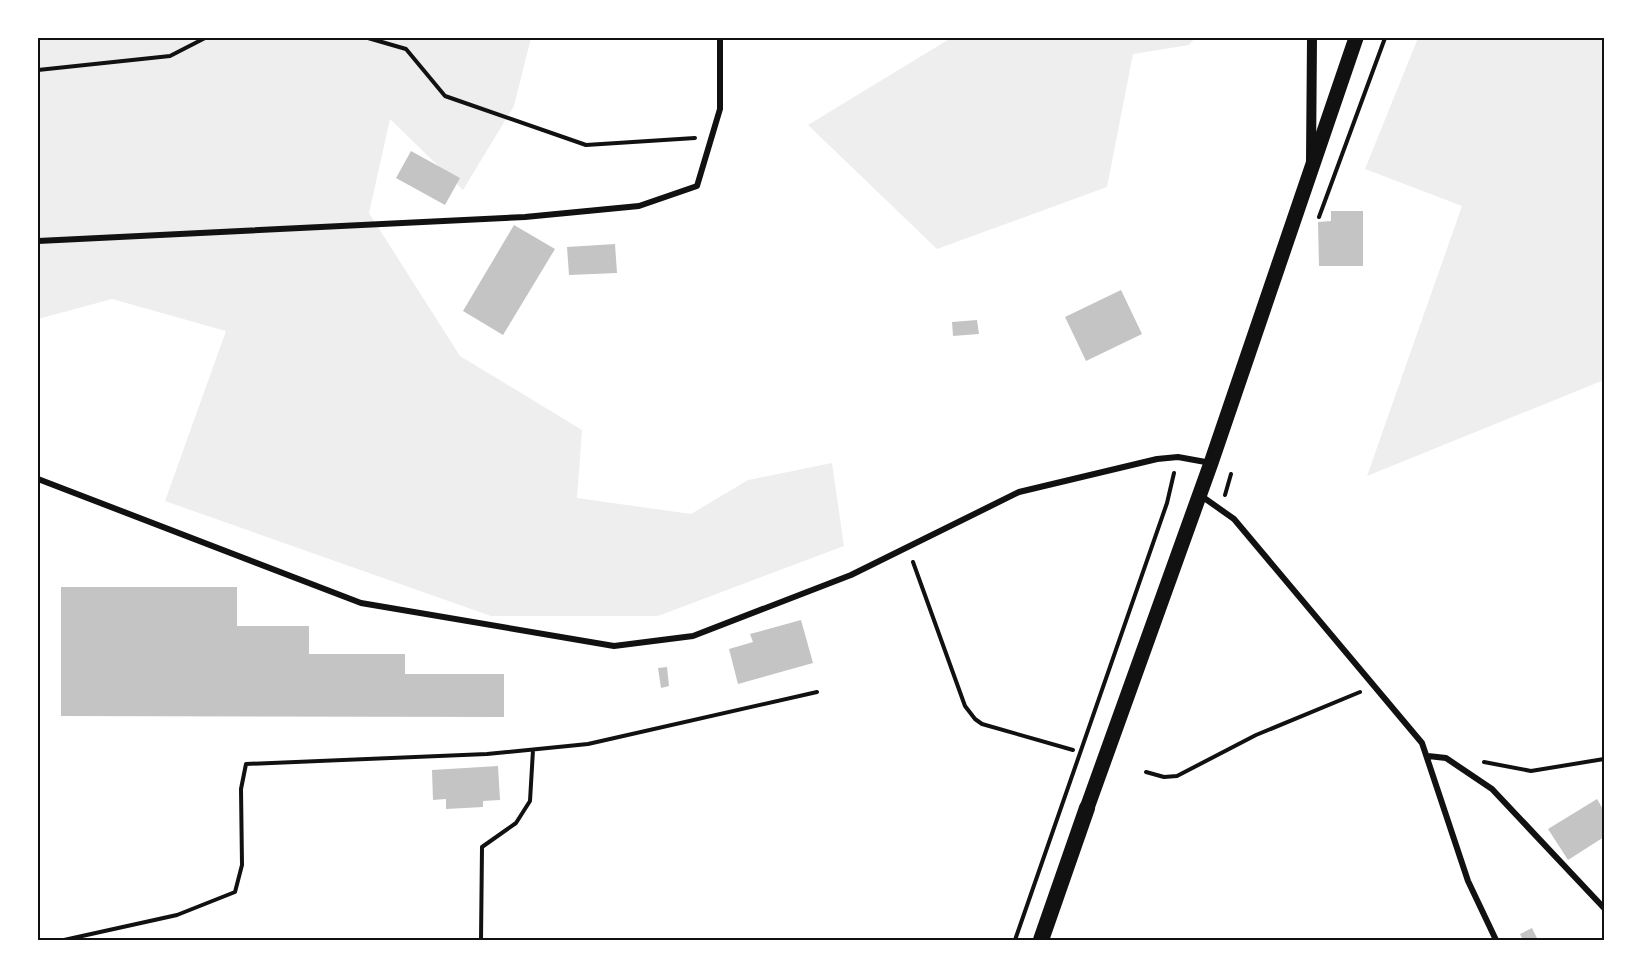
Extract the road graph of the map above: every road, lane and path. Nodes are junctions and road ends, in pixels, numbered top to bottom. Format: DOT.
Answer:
graph roads {
  1 [pos="206,38"];
  2 [pos="368,38"];
  3 [pos="720,38"];
  4 [pos="1312,38"];
  5 [pos="1356,38"];
  6 [pos="1384,38"];
  7 [pos="38,70"];
  8 [pos="714,137"];
  9 [pos="1310,173"];
  10 [pos="1316,227"];
  11 [pos="38,241"];
  12 [pos="1178,457"];
  13 [pos="1211,463"];
  14 [pos="1234,466"];
  15 [pos="38,479"];
  16 [pos="1200,495"];
  17 [pos="1221,507"];
  18 [pos="908,547"];
  19 [pos="1375,686"];
  20 [pos="817,692"];
  21 [pos="533,750"];
  22 [pos="1073,750"];
  23 [pos="1428,756"];
  24 [pos="1605,759"];
  25 [pos="1480,762"];
  26 [pos="1146,772"];
  27 [pos="1087,808"];
  28 [pos="1605,908"];
  29 [pos="64,940"];
  30 [pos="482,940"];
  31 [pos="1015,940"];
  32 [pos="1041,940"];
  33 [pos="1496,940"];
  1 -- 7 [label="path"];
  2 -- 8 [label="path"];
  3 -- 8 [label="street"];
  4 -- 9 [label="street"];
  5 -- 9 [label="main road"];
  6 -- 10 [label="path"];
  8 -- 11 [label="street"];
  9 -- 13 [label="main road"];
  12 -- 13 [label="street"];
  12 -- 18 [label="street"];
  12 -- 31 [label="path"];
  13 -- 16 [label="main road"];
  14 -- 17 [label="path"];
  15 -- 18 [label="street"];
  16 -- 17 [label="street"];
  16 -- 27 [label="main road"];
  17 -- 19 [label="street"];
  18 -- 22 [label="path"];
  19 -- 23 [label="street"];
  19 -- 26 [label="path"];
  20 -- 21 [label="path"];
  21 -- 29 [label="path"];
  21 -- 30 [label="path"];
  23 -- 28 [label="street"];
  23 -- 33 [label="street"];
  24 -- 25 [label="path"];
  27 -- 32 [label="highway"];
}
